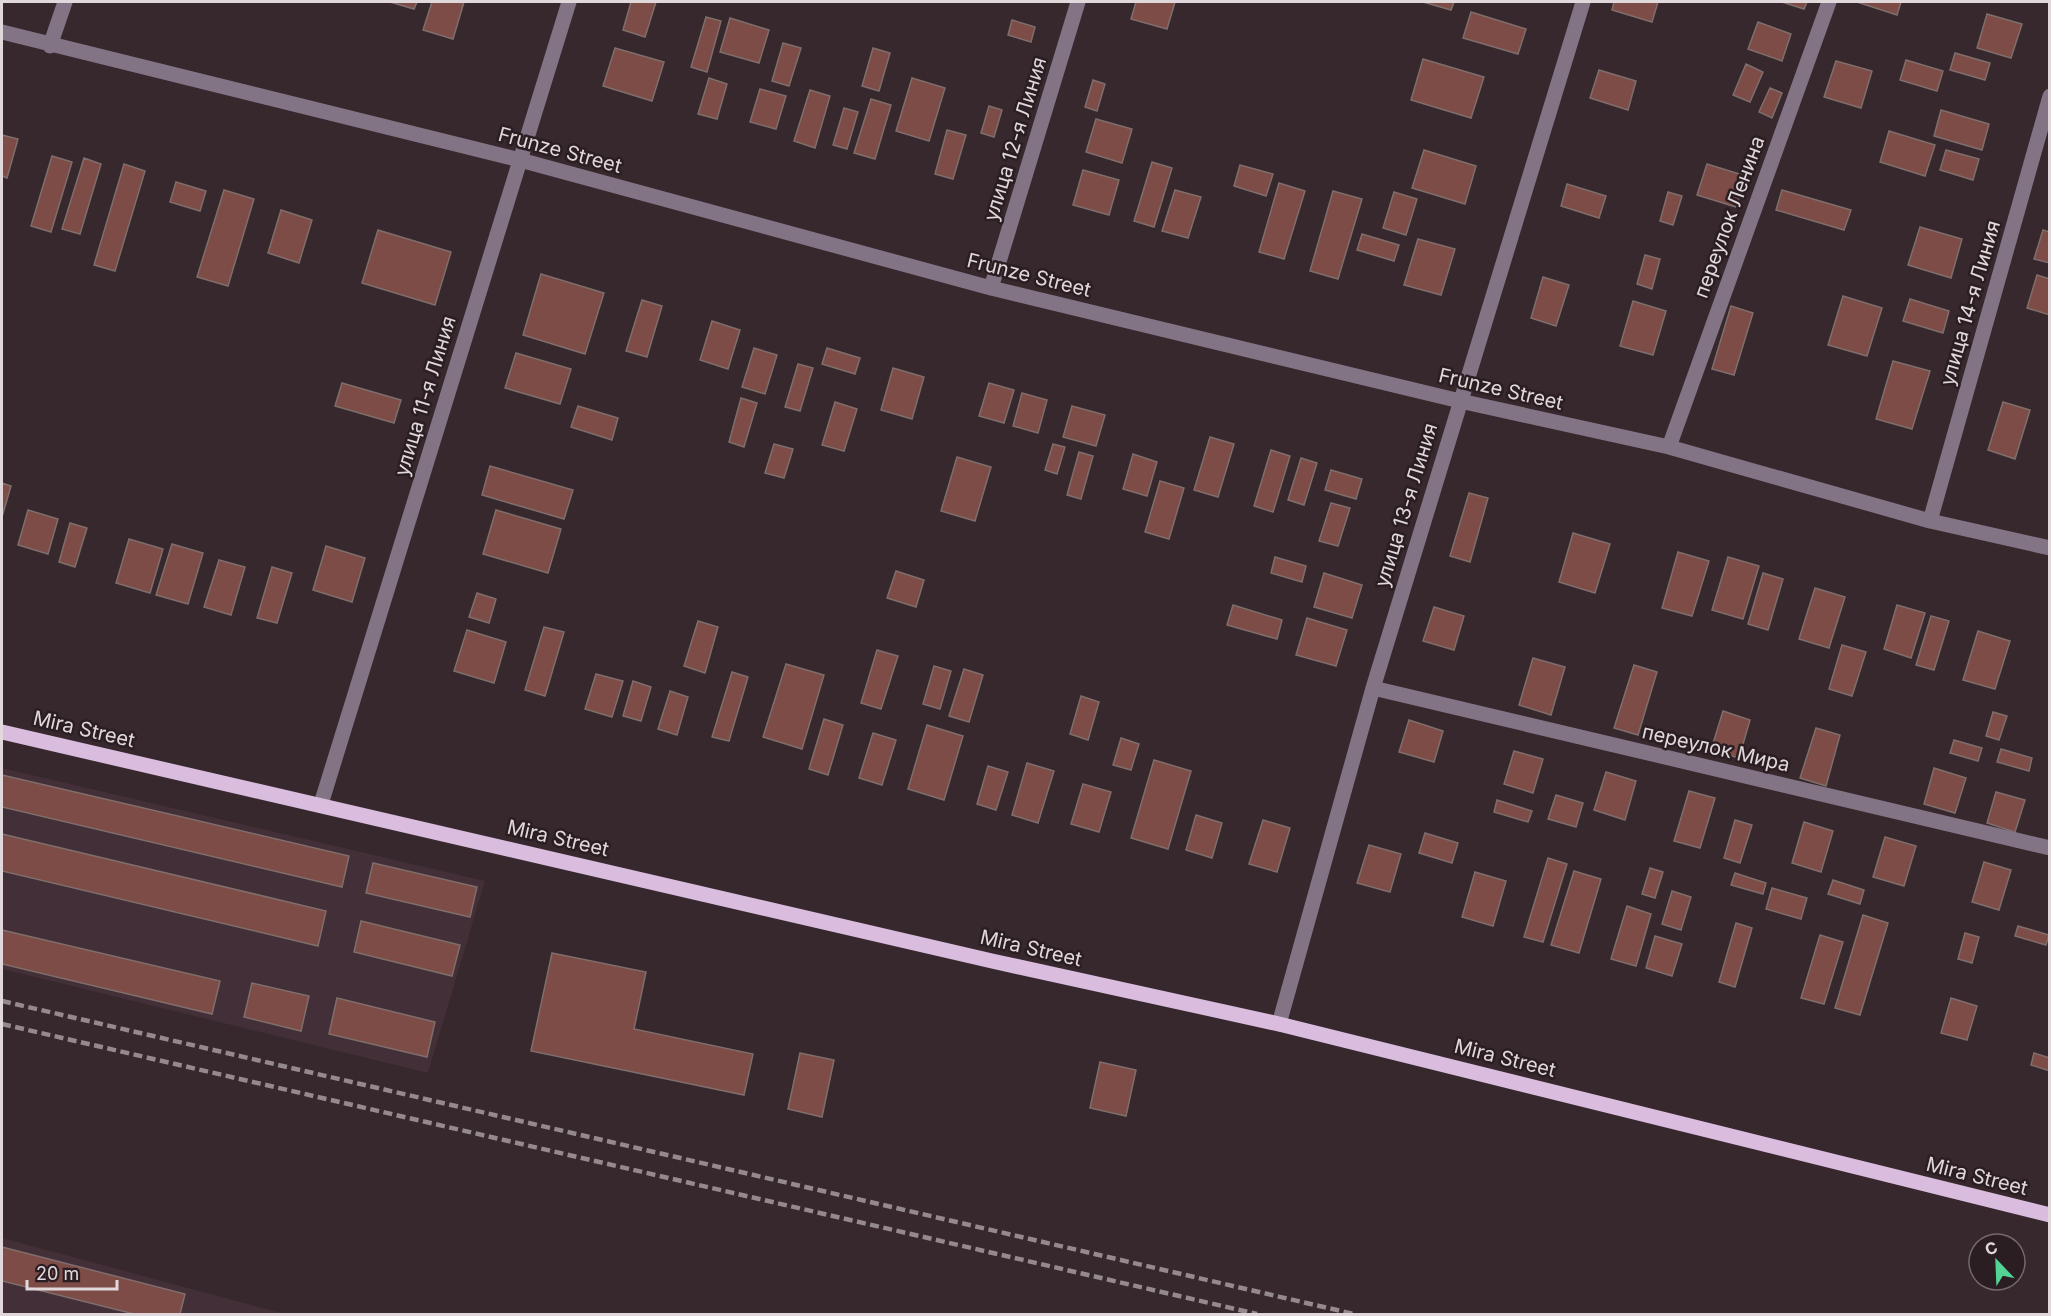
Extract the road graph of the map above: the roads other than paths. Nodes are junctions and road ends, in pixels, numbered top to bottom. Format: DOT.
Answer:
graph roads {
  1 [pos="65,2"];
  2 [pos="569,2"];
  3 [pos="1078,2"];
  4 [pos="1583,2"];
  5 [pos="1829,2"];
  6 [pos="2,32"];
  7 [pos="50,46"];
  8 [pos="2049,96"];
  9 [pos="520,160"];
  10 [pos="991,288"];
  11 [pos="1460,401"];
  12 [pos="1669,447"];
  13 [pos="1930,521"];
  14 [pos="2049,548"];
  15 [pos="1373,688"];
  16 [pos="2,732"];
  17 [pos="321,804"];
  18 [pos="2049,848"];
  19 [pos="1279,1024"];
  20 [pos="2049,1215"];
  1 -- 7 [label="street"];
  2 -- 9 [label="street, улица 11-я Линия"];
  3 -- 10 [label="street, улица 12-я Линия"];
  4 -- 11 [label="street, улица 13-я Линия"];
  5 -- 12 [label="street, переулок Ленина"];
  6 -- 7 [label="street, Frunze Street"];
  7 -- 9 [label="street, Frunze Street"];
  8 -- 13 [label="street, улица 14-я Линия"];
  9 -- 10 [label="street, Frunze Street"];
  9 -- 17 [label="street, улица 11-я Линия"];
  10 -- 11 [label="street, Frunze Street"];
  11 -- 12 [label="street, Frunze Street"];
  11 -- 15 [label="street, улица 13-я Линия"];
  12 -- 13 [label="street, Frunze Street"];
  13 -- 14 [label="street, Frunze Street"];
  15 -- 18 [label="street, переулок Мира"];
  15 -- 19 [label="street, улица 13-я Линия"];
  16 -- 17 [label="main road, Mira Street"];
  17 -- 19 [label="main road, Mira Street"];
  19 -- 20 [label="main road, Mira Street"];
}
